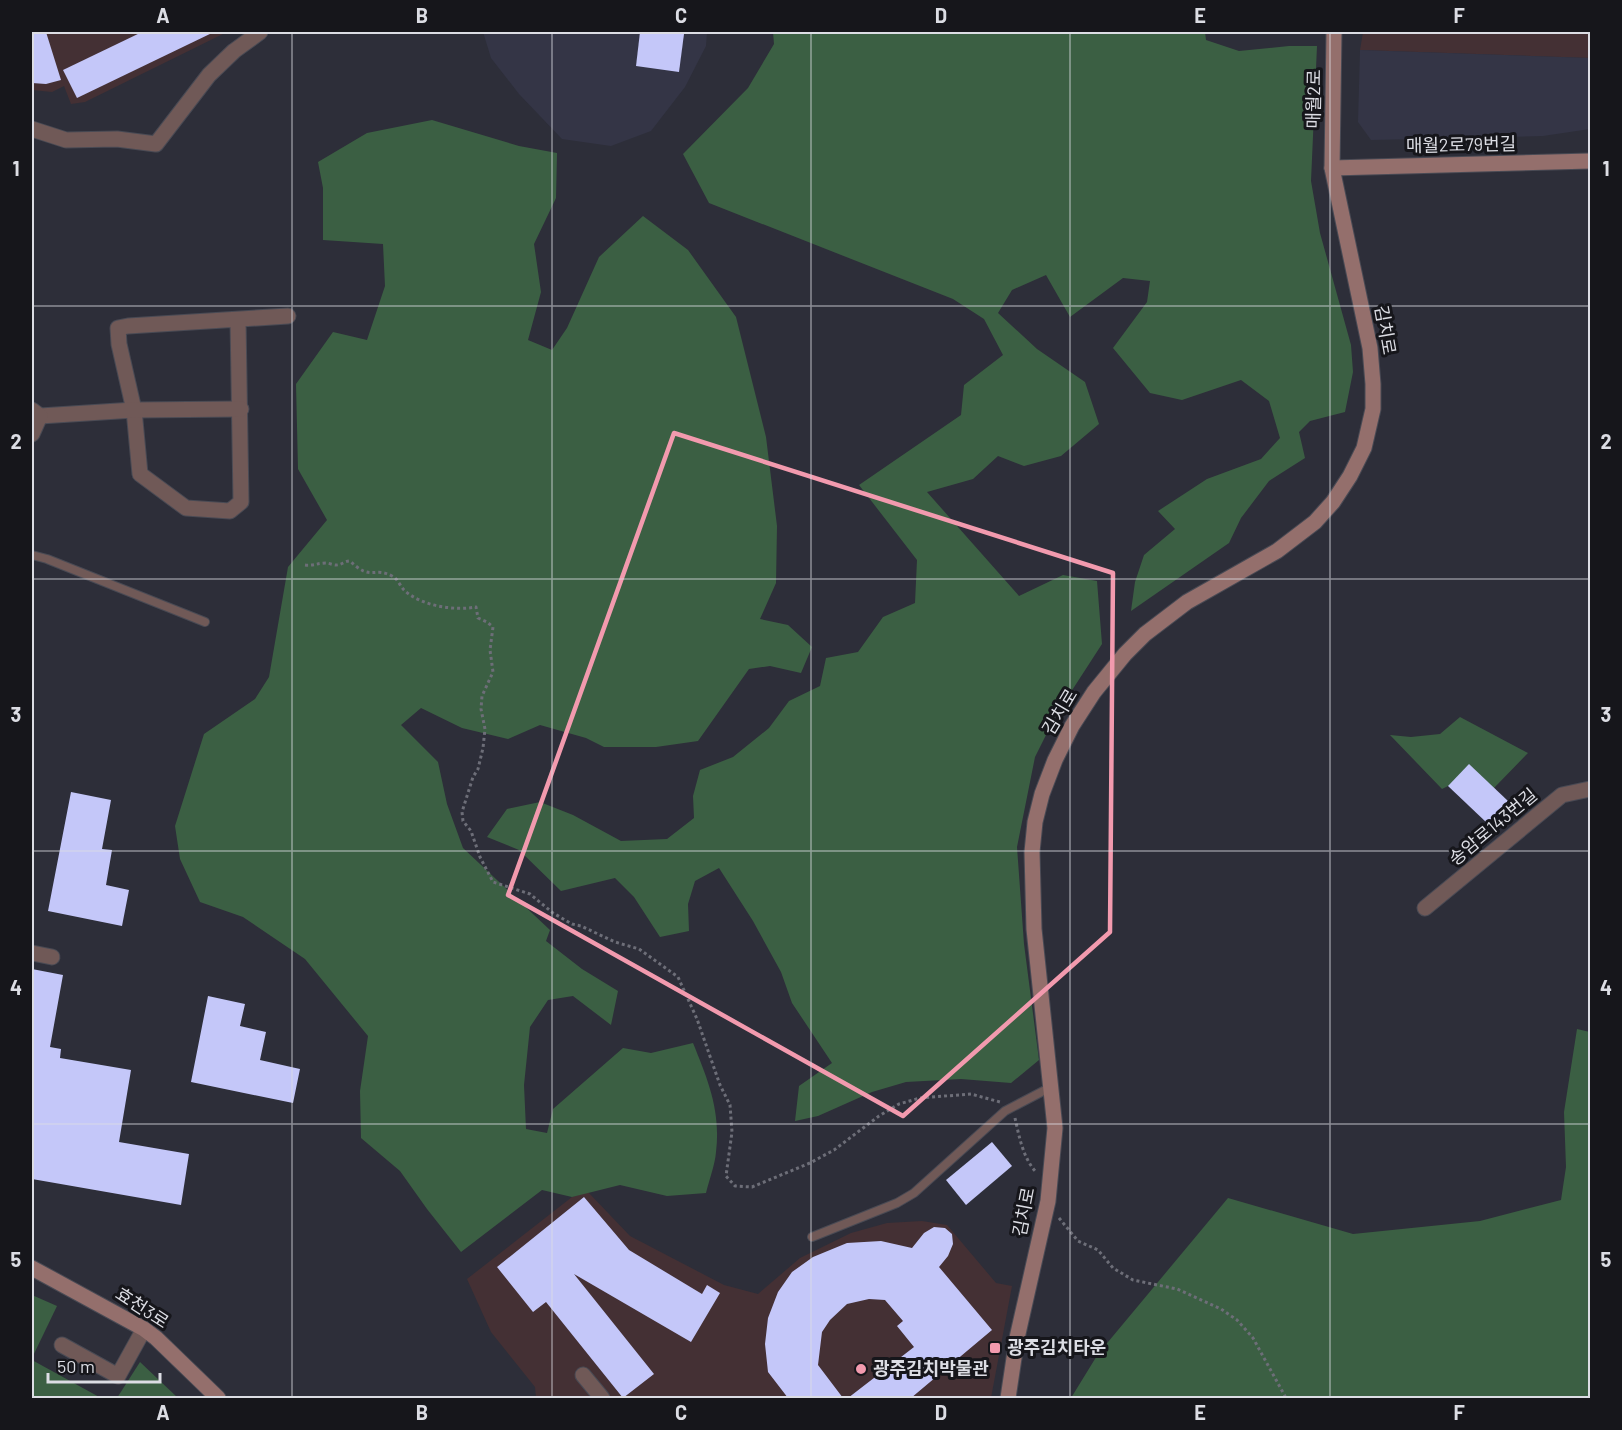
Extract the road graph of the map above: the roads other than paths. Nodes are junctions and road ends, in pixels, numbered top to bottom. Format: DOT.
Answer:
graph roads {
  1 [pos="260,32"];
  2 [pos="1334,32"];
  3 [pos="32,129"];
  4 [pos="1590,161"];
  5 [pos="1332,168"];
  6 [pos="288,316"];
  7 [pos="238,320"];
  8 [pos="240,409"];
  9 [pos="134,410"];
  10 [pos="36,413"];
  11 [pos="32,434"];
  12 [pos="32,555"];
  13 [pos="205,622"];
  14 [pos="1590,789"];
  15 [pos="1425,908"];
  16 [pos="32,952"];
  17 [pos="52,957"];
  18 [pos="1051,1086"];
  19 [pos="812,1237"];
  20 [pos="32,1268"];
  21 [pos="144,1329"];
  22 [pos="62,1345"];
  23 [pos="583,1375"];
  24 [pos="218,1398"];
  25 [pos="602,1398"];
  26 [pos="1008,1398"];
  1 -- 3 [label="street"];
  2 -- 5 [label="street, 매월2로"];
  4 -- 5 [label="street, 매월2로79번길"];
  5 -- 18 [label="street, 김치로"];
  6 -- 7 [label="street"];
  7 -- 8 [label="street"];
  7 -- 9 [label="street"];
  8 -- 9 [label="street"];
  8 -- 9 [label="street"];
  9 -- 10 [label="street"];
  10 -- 11 [label="street"];
  12 -- 13 [label="lane"];
  14 -- 15 [label="street, 송암로143번길"];
  16 -- 17 [label="street"];
  18 -- 19 [label="lane"];
  18 -- 26 [label="street, 김치로"];
  20 -- 21 [label="street, 효천3로"];
  21 -- 22 [label="street"];
  21 -- 24 [label="street, 효천3로"];
  23 -- 25 [label="street"];
}
